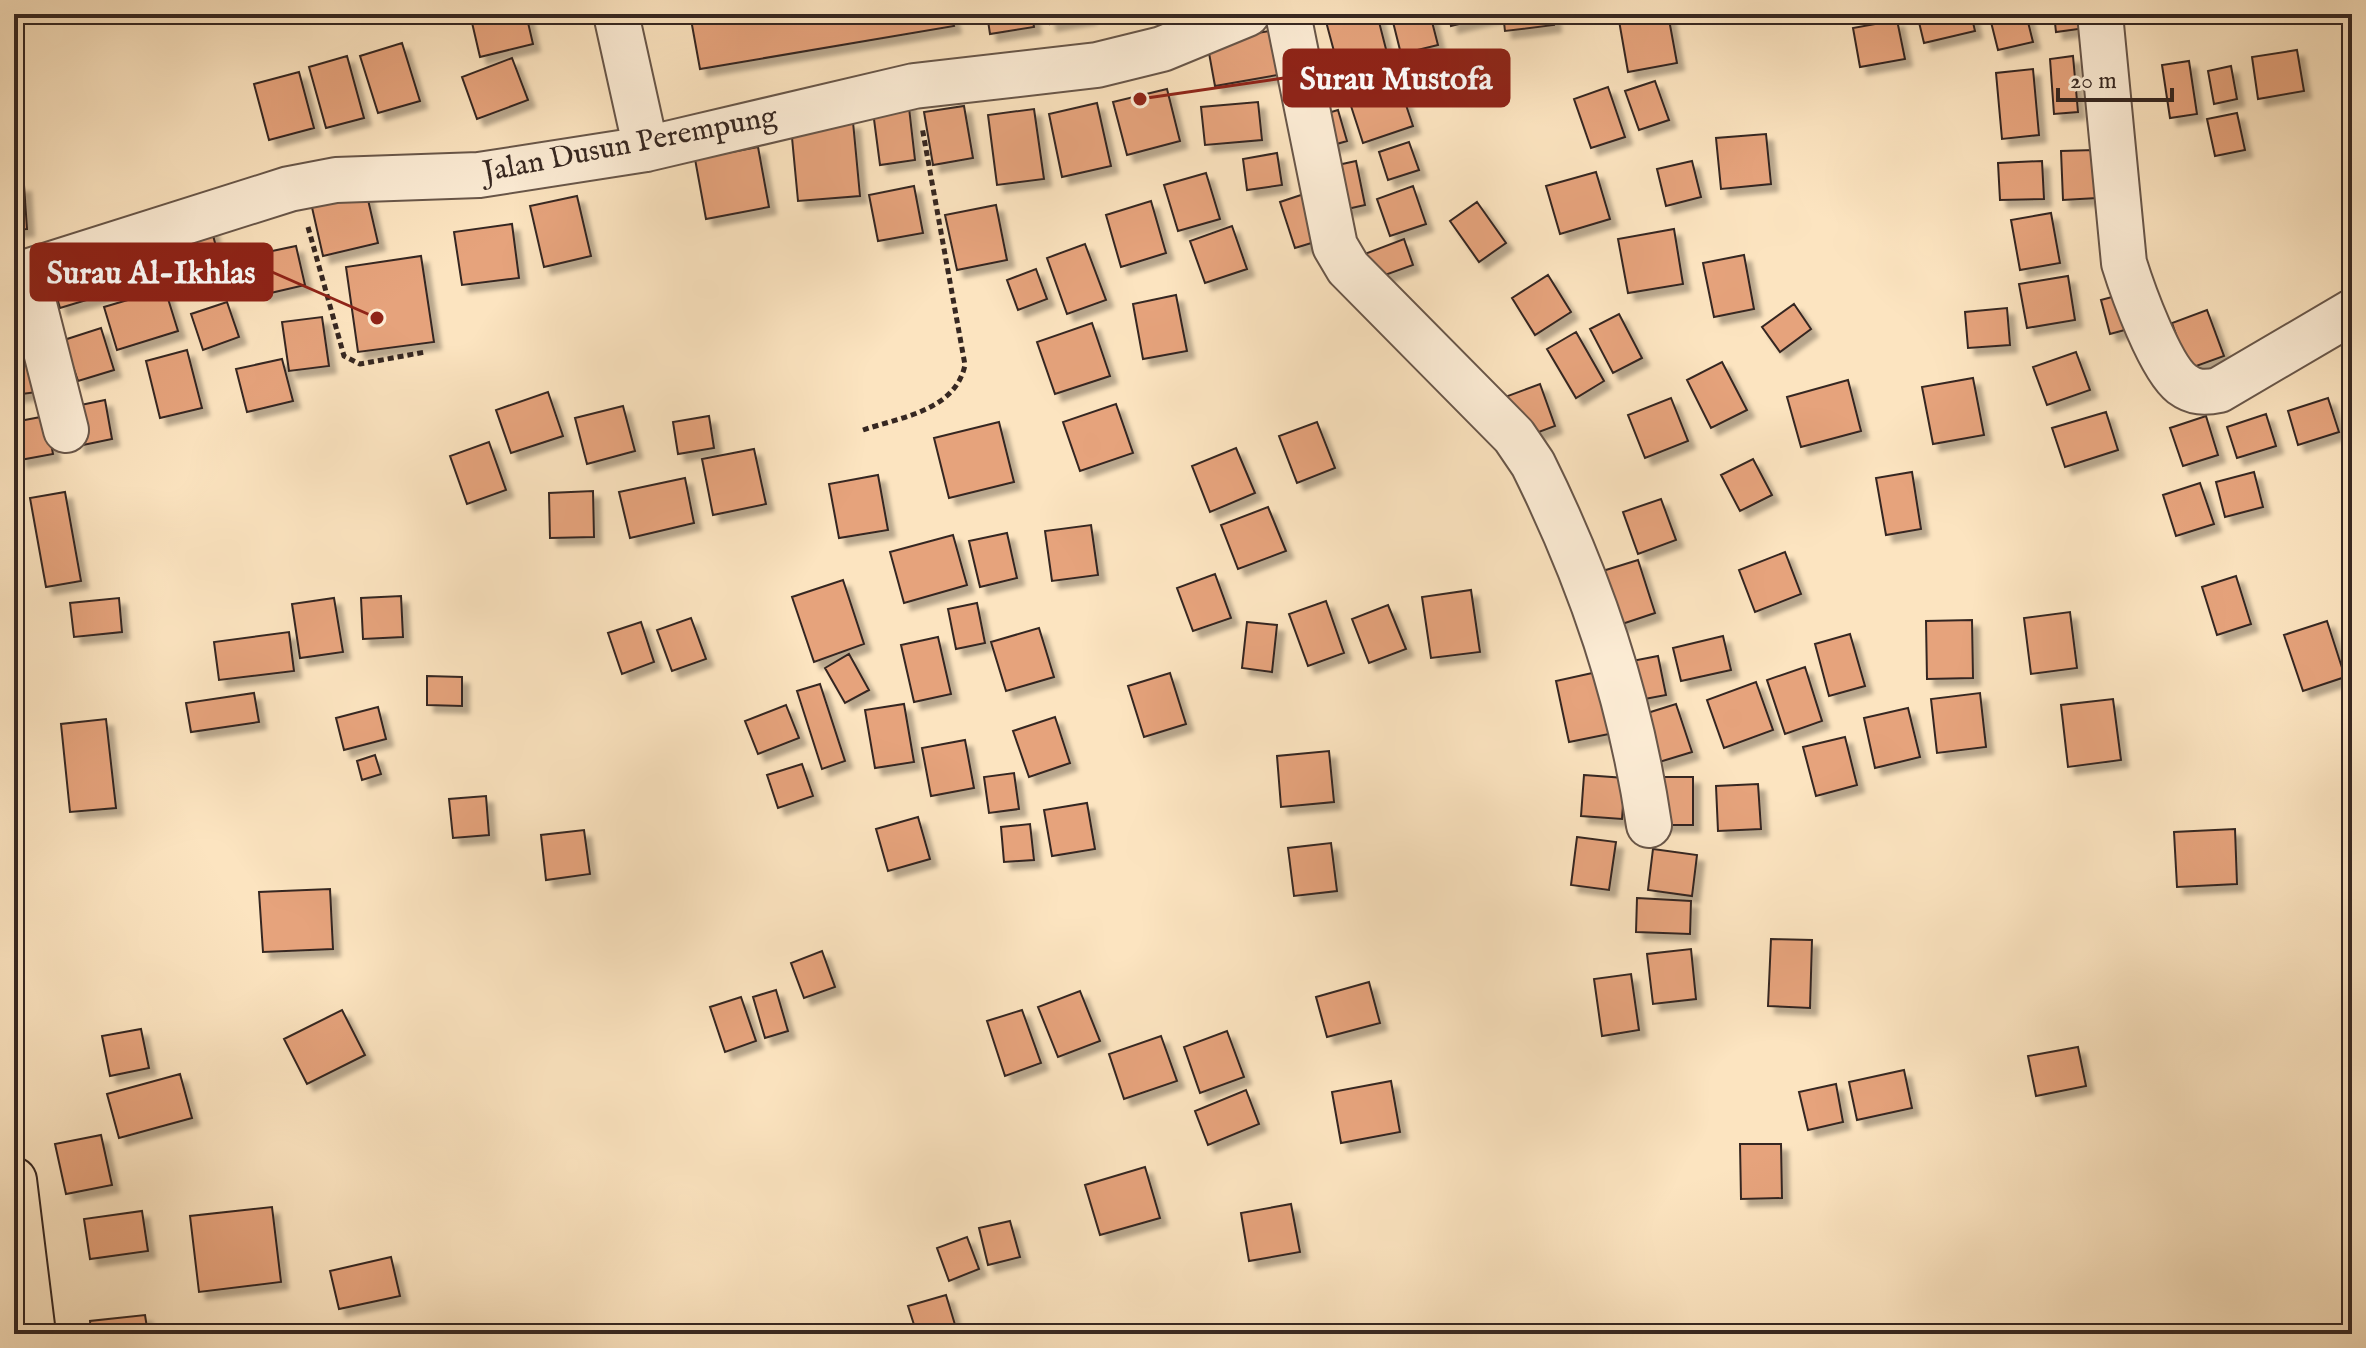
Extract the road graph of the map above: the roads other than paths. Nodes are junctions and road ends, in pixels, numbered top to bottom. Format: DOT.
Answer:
graph roads {
  1 [pos="616,14"];
  2 [pos="1247,14"];
  3 [pos="1288,14"];
  4 [pos="2100,14"];
  5 [pos="646,149"];
  6 [pos="20,274"];
  7 [pos="2352,312"];
  8 [pos="66,430"];
  9 [pos="1649,825"];
  10 [pos="14,1180"];
  11 [pos="25,1307"];
  1 -- 5 [label="street"];
  2 -- 5 [label="street, Jalan Dusun Perempung"];
  3 -- 9 [label="street"];
  4 -- 7 [label="street"];
  5 -- 6 [label="street, Jalan Dusun Perempung"];
  6 -- 8 [label="street"];
  10 -- 11 [label="main road"];
}
